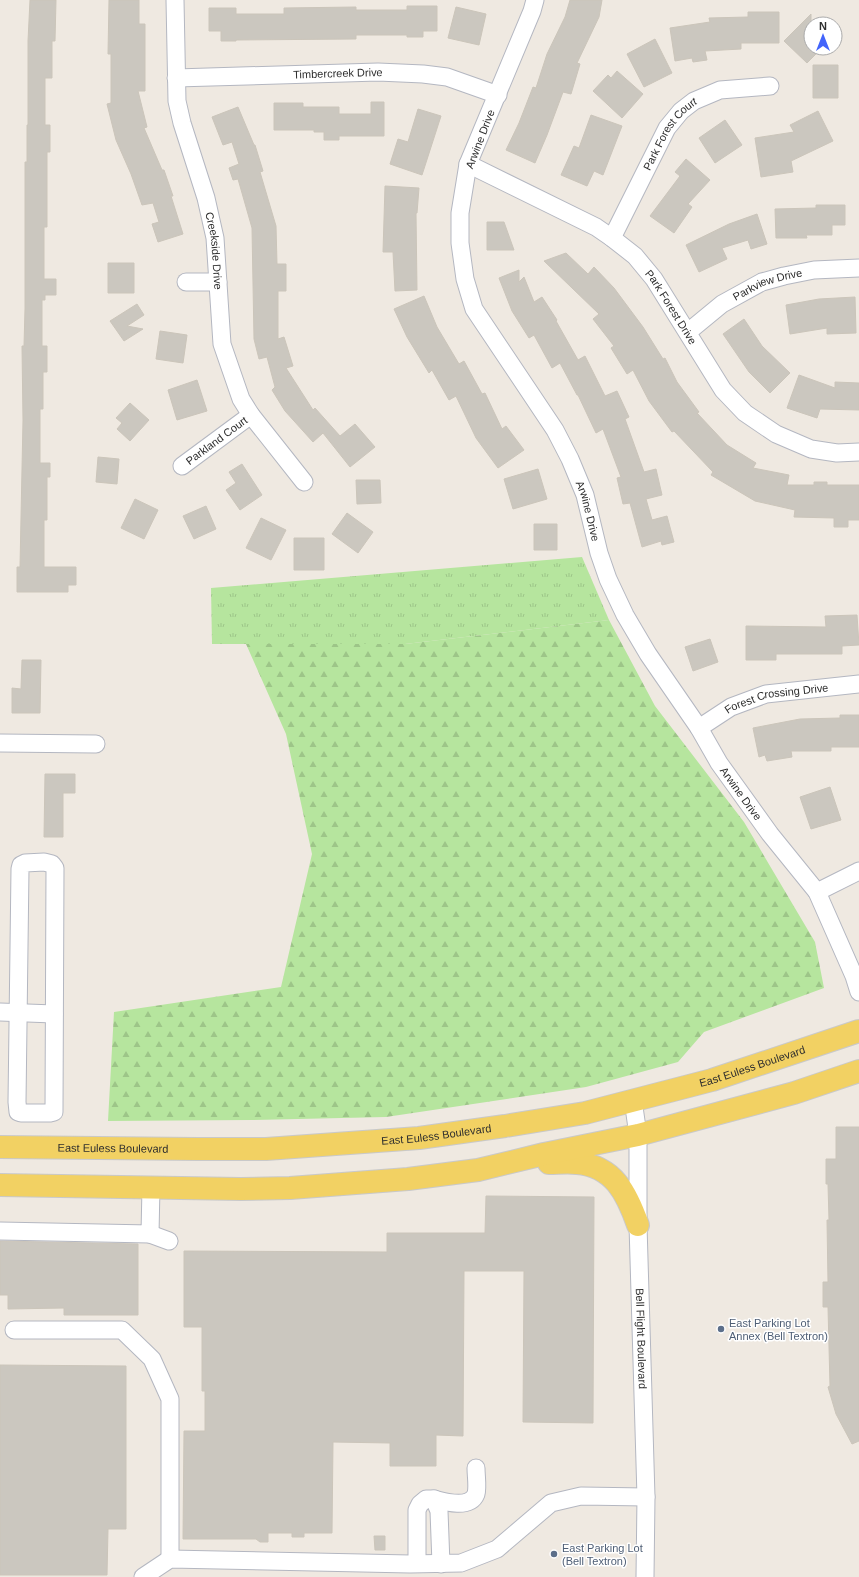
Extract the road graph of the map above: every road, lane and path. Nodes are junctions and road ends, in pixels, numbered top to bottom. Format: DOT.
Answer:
graph roads {
  1 [pos="175,0"];
  2 [pos="535,0"];
  3 [pos="176,78"];
  4 [pos="770,86"];
  5 [pos="498,95"];
  6 [pos="468,164"];
  7 [pos="612,238"];
  8 [pos="859,268"];
  9 [pos="186,282"];
  10 [pos="218,282"];
  11 [pos="688,332"];
  12 [pos="251,415"];
  13 [pos="859,452"];
  14 [pos="182,466"];
  15 [pos="304,482"];
  16 [pos="859,684"];
  17 [pos="699,728"];
  18 [pos="0,743"];
  19 [pos="96,744"];
  20 [pos="859,871"];
  21 [pos="818,892"];
  22 [pos="859,992"];
  23 [pos="0,1012"];
  24 [pos="19,1013"];
  25 [pos="54,1014"];
  26 [pos="859,1031"];
  27 [pos="859,1071"];
  28 [pos="633,1100"];
  29 [pos="638,1135"];
  30 [pos="0,1147"];
  31 [pos="478,1170"];
  32 [pos="0,1185"];
  33 [pos="151,1187"];
  34 [pos="638,1225"];
  35 [pos="0,1231"];
  36 [pos="150,1234"];
  37 [pos="168,1241"];
  38 [pos="14,1330"];
  39 [pos="476,1468"];
  40 [pos="646,1497"];
  41 [pos="434,1499"];
  42 [pos="170,1559"];
  43 [pos="417,1563"];
  44 [pos="441,1564"];
  45 [pos="143,1577"];
  46 [pos="645,1577"];
  1 -- 3 [label="street, Creekside Drive"];
  2 -- 5 [label="street, Arwine Drive"];
  3 -- 5 [label="street, Timbercreek Drive"];
  3 -- 10 [label="street, Creekside Drive"];
  4 -- 7 [label="street, Park Forest Court"];
  5 -- 6 [label="street, Arwine Drive"];
  6 -- 7 [label="street, Park Forest Drive"];
  6 -- 17 [label="street, Arwine Drive"];
  7 -- 11 [label="street, Park Forest Drive"];
  8 -- 11 [label="street, Parkview Drive"];
  9 -- 10 [label="street"];
  10 -- 12 [label="street, Creekside Drive"];
  11 -- 13 [label="street, Park Forest Drive"];
  12 -- 14 [label="street, Parkland Court"];
  12 -- 15 [label="street, Creekside Drive"];
  16 -- 17 [label="street, Forest Crossing Drive"];
  17 -- 21 [label="street, Arwine Drive"];
  18 -- 19 [label="street"];
  20 -- 21 [label="street"];
  21 -- 22 [label="street, Arwine Drive"];
  23 -- 24 [label="street"];
  24 -- 25 [label="street"];
  24 -- 25 [label="street"];
  24 -- 25 [label="street"];
  26 -- 28 [label="main road, East Euless Boulevard"];
  27 -- 29 [label="main road"];
  28 -- 29 [label="street, Bell Flight Boulevard"];
  28 -- 30 [label="main road, East Euless Boulevard"];
  29 -- 31 [label="main road"];
  29 -- 34 [label="street, Bell Flight Boulevard"];
  31 -- 33 [label="main road"];
  31 -- 34 [label="main road"];
  32 -- 33 [label="main road"];
  33 -- 36 [label="street"];
  34 -- 40 [label="street, Bell Flight Boulevard"];
  35 -- 36 [label="street"];
  36 -- 37 [label="street"];
  38 -- 42 [label="street"];
  39 -- 41 [label="street"];
  40 -- 44 [label="street"];
  40 -- 46 [label="street, Bell Flight Boulevard"];
  41 -- 43 [label="street"];
  41 -- 44 [label="street"];
  42 -- 43 [label="street"];
  42 -- 45 [label="street"];
  43 -- 44 [label="street"];
}
